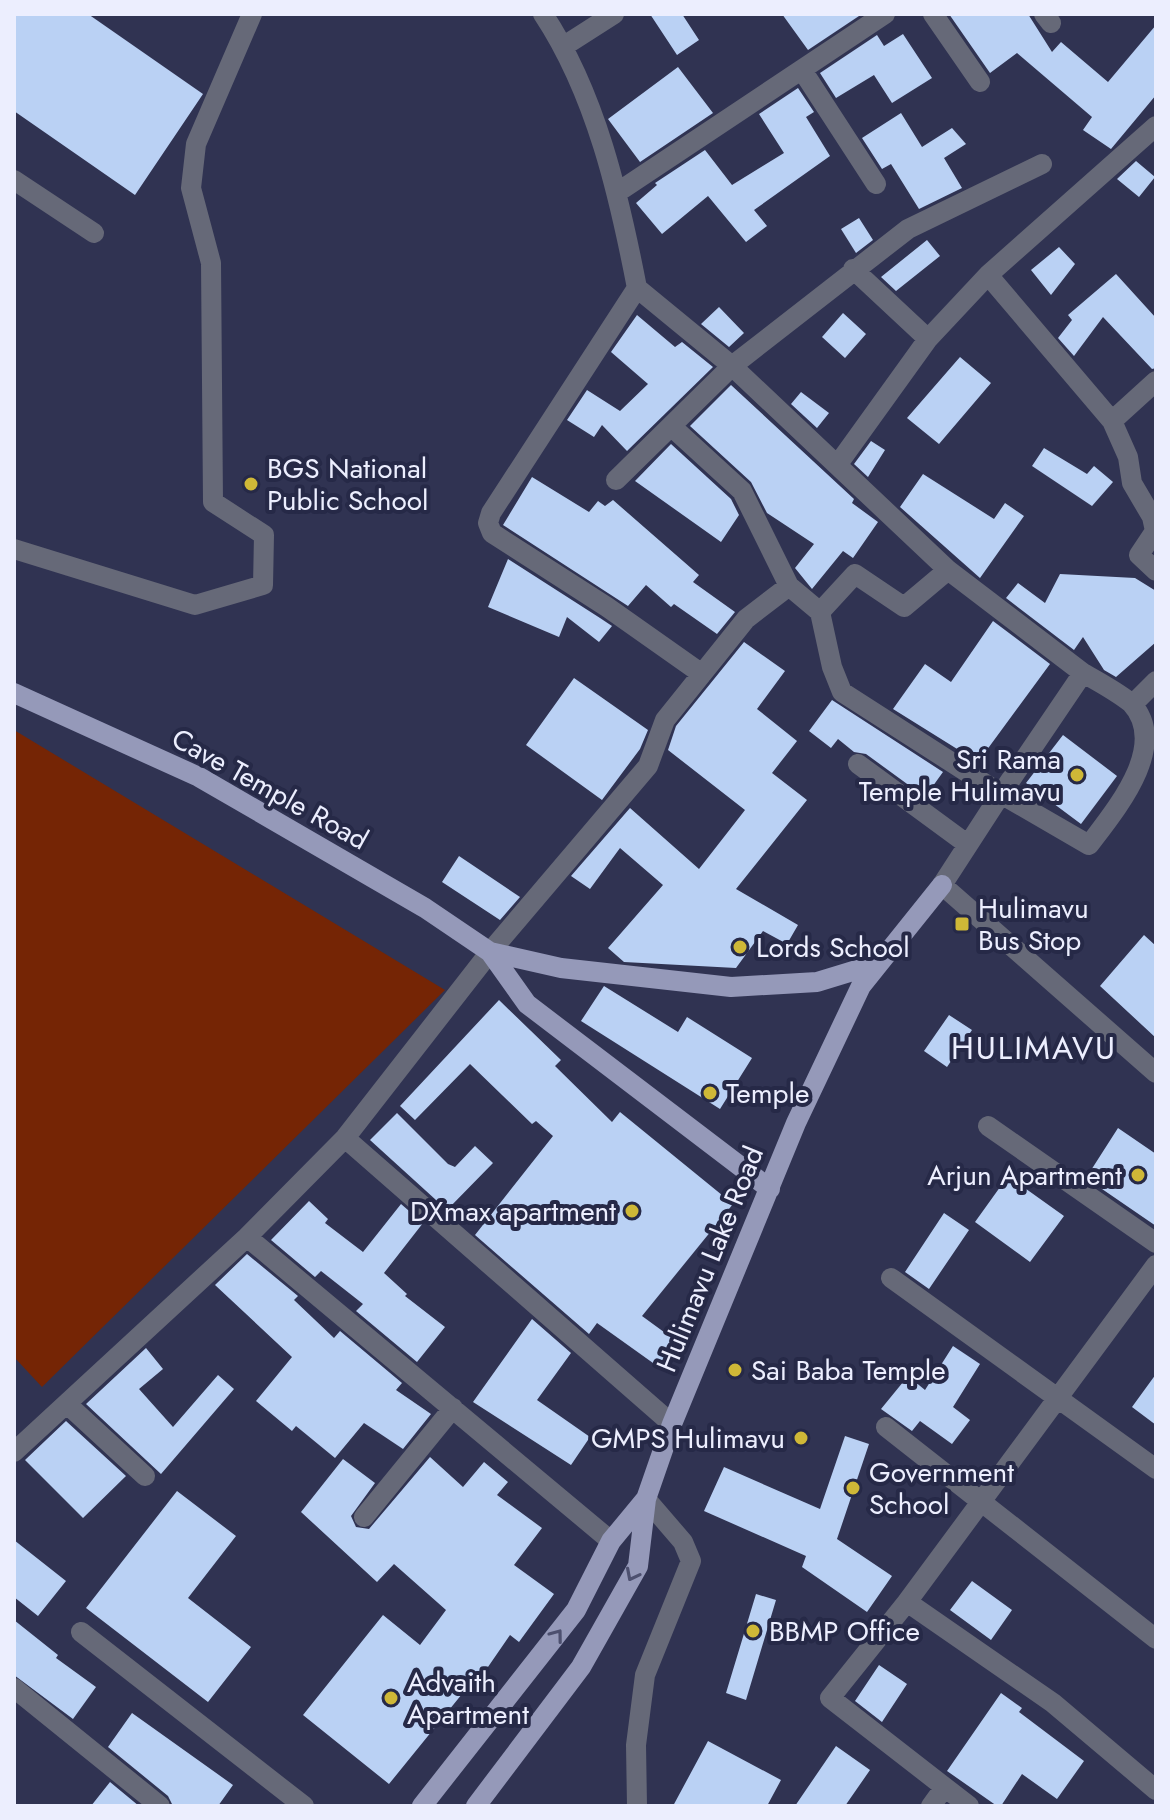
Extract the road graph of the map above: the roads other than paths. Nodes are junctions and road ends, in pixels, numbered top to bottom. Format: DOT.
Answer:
graph roads {
  1 [pos="252,14"];
  2 [pos="543,14"];
  3 [pos="614,14"];
  4 [pos="885,14"];
  5 [pos="933,14"];
  6 [pos="564,46"];
  7 [pos="802,70"];
  8 [pos="980,82"];
  9 [pos="1156,126"];
  10 [pos="1042,164"];
  11 [pos="14,180"];
  12 [pos="876,184"];
  13 [pos="618,192"];
  14 [pos="94,233"];
  15 [pos="853,269"];
  16 [pos="988,275"];
  17 [pos="637,288"];
  18 [pos="928,339"];
  19 [pos="732,366"];
  20 [pos="1156,381"];
  21 [pos="1112,421"];
  22 [pos="671,426"];
  23 [pos="838,464"];
  24 [pos="616,480"];
  25 [pos="14,549"];
  26 [pos="948,570"];
  27 [pos="1156,571"];
  28 [pos="789,586"];
  29 [pos="820,612"];
  30 [pos="1083,673"];
  31 [pos="702,674"];
  32 [pos="1156,681"];
  33 [pos="14,693"];
  34 [pos="1133,704"];
  35 [pos="858,764"];
  36 [pos="1146,781"];
  37 [pos="1001,794"];
  38 [pos="967,844"];
  39 [pos="942,885"];
  40 [pos="490,952"];
  41 [pos="876,964"];
  42 [pos="1156,1073"];
  43 [pos="988,1126"];
  44 [pos="345,1138"];
  45 [pos="770,1189"];
  46 [pos="247,1237"];
  47 [pos="1156,1243"];
  48 [pos="1156,1265"];
  49 [pos="891,1278"];
  50 [pos="1057,1398"];
  51 [pos="67,1404"];
  52 [pos="453,1408"];
  53 [pos="672,1424"];
  54 [pos="886,1427"];
  55 [pos="14,1452"];
  56 [pos="1156,1469"];
  57 [pos="145,1476"];
  58 [pos="646,1499"];
  59 [pos="981,1500"];
  60 [pos="364,1517"];
  61 [pos="611,1541"];
  62 [pos="907,1602"];
  63 [pos="81,1632"];
  64 [pos="1156,1639"];
  65 [pos="14,1688"];
  66 [pos="944,1788"];
  67 [pos="1156,1790"];
  68 [pos="160,1806"];
  69 [pos="304,1806"];
  70 [pos="422,1806"];
  71 [pos="476,1806"];
  72 [pos="637,1806"];
  73 [pos="931,1806"];
  74 [pos="969,1806"];
  1 -- 25 [label="street"];
  2 -- 6 [label="street"];
  3 -- 6 [label="street"];
  4 -- 7 [label="street"];
  5 -- 8 [label="street"];
  6 -- 13 [label="street"];
  7 -- 12 [label="street"];
  7 -- 13 [label="street"];
  9 -- 16 [label="street"];
  10 -- 15 [label="street"];
  11 -- 14 [label="street"];
  13 -- 17 [label="street"];
  15 -- 18 [label="street"];
  15 -- 19 [label="street"];
  16 -- 18 [label="street"];
  16 -- 21 [label="street"];
  17 -- 19 [label="street"];
  17 -- 31 [label="street"];
  18 -- 23 [label="street"];
  19 -- 22 [label="street"];
  19 -- 23 [label="street"];
  20 -- 21 [label="street"];
  21 -- 27 [label="street"];
  22 -- 24 [label="street"];
  22 -- 28 [label="street"];
  23 -- 26 [label="street"];
  26 -- 29 [label="street"];
  26 -- 30 [label="street"];
  28 -- 29 [label="street"];
  28 -- 31 [label="street"];
  29 -- 37 [label="street"];
  30 -- 34 [label="street"];
  30 -- 37 [label="street"];
  31 -- 40 [label="street"];
  32 -- 34 [label="street"];
  33 -- 40 [label="main road, Cave Temple Road"];
  34 -- 36 [label="street"];
  35 -- 38 [label="street"];
  36 -- 37 [label="street"];
  37 -- 38 [label="street"];
  38 -- 39 [label="street"];
  39 -- 41 [label="main road, Hulimavu Lake Road"];
  39 -- 42 [label="street"];
  40 -- 41 [label="main road, Cave Temple Road"];
  40 -- 44 [label="street"];
  40 -- 45 [label="main road, Cave Temple Road"];
  41 -- 45 [label="main road, Hulimavu Lake Road"];
  43 -- 47 [label="street"];
  44 -- 46 [label="street"];
  44 -- 53 [label="street"];
  45 -- 53 [label="main road, Hulimavu Lake Road"];
  46 -- 51 [label="street"];
  46 -- 52 [label="street"];
  48 -- 50 [label="street"];
  49 -- 50 [label="street"];
  50 -- 56 [label="street"];
  50 -- 59 [label="street"];
  51 -- 55 [label="street"];
  51 -- 57 [label="street"];
  52 -- 60 [label="street"];
  52 -- 61 [label="street"];
  53 -- 58 [label="main road, Hulimavu Lake Road"];
  54 -- 59 [label="street"];
  58 -- 61 [label="main road, Hulimavu Lake Road"];
  58 -- 71 [label="main road, Hulimavu Lake Road, one-way"];
  58 -- 72 [label="street"];
  59 -- 62 [label="street"];
  59 -- 64 [label="street"];
  70 -- 61 [label="main road, Hulimavu Lake Road, one-way"];
  62 -- 66 [label="street"];
  62 -- 67 [label="street"];
  63 -- 69 [label="street"];
  65 -- 68 [label="street"];
  66 -- 73 [label="street"];
  66 -- 74 [label="street"];
}
